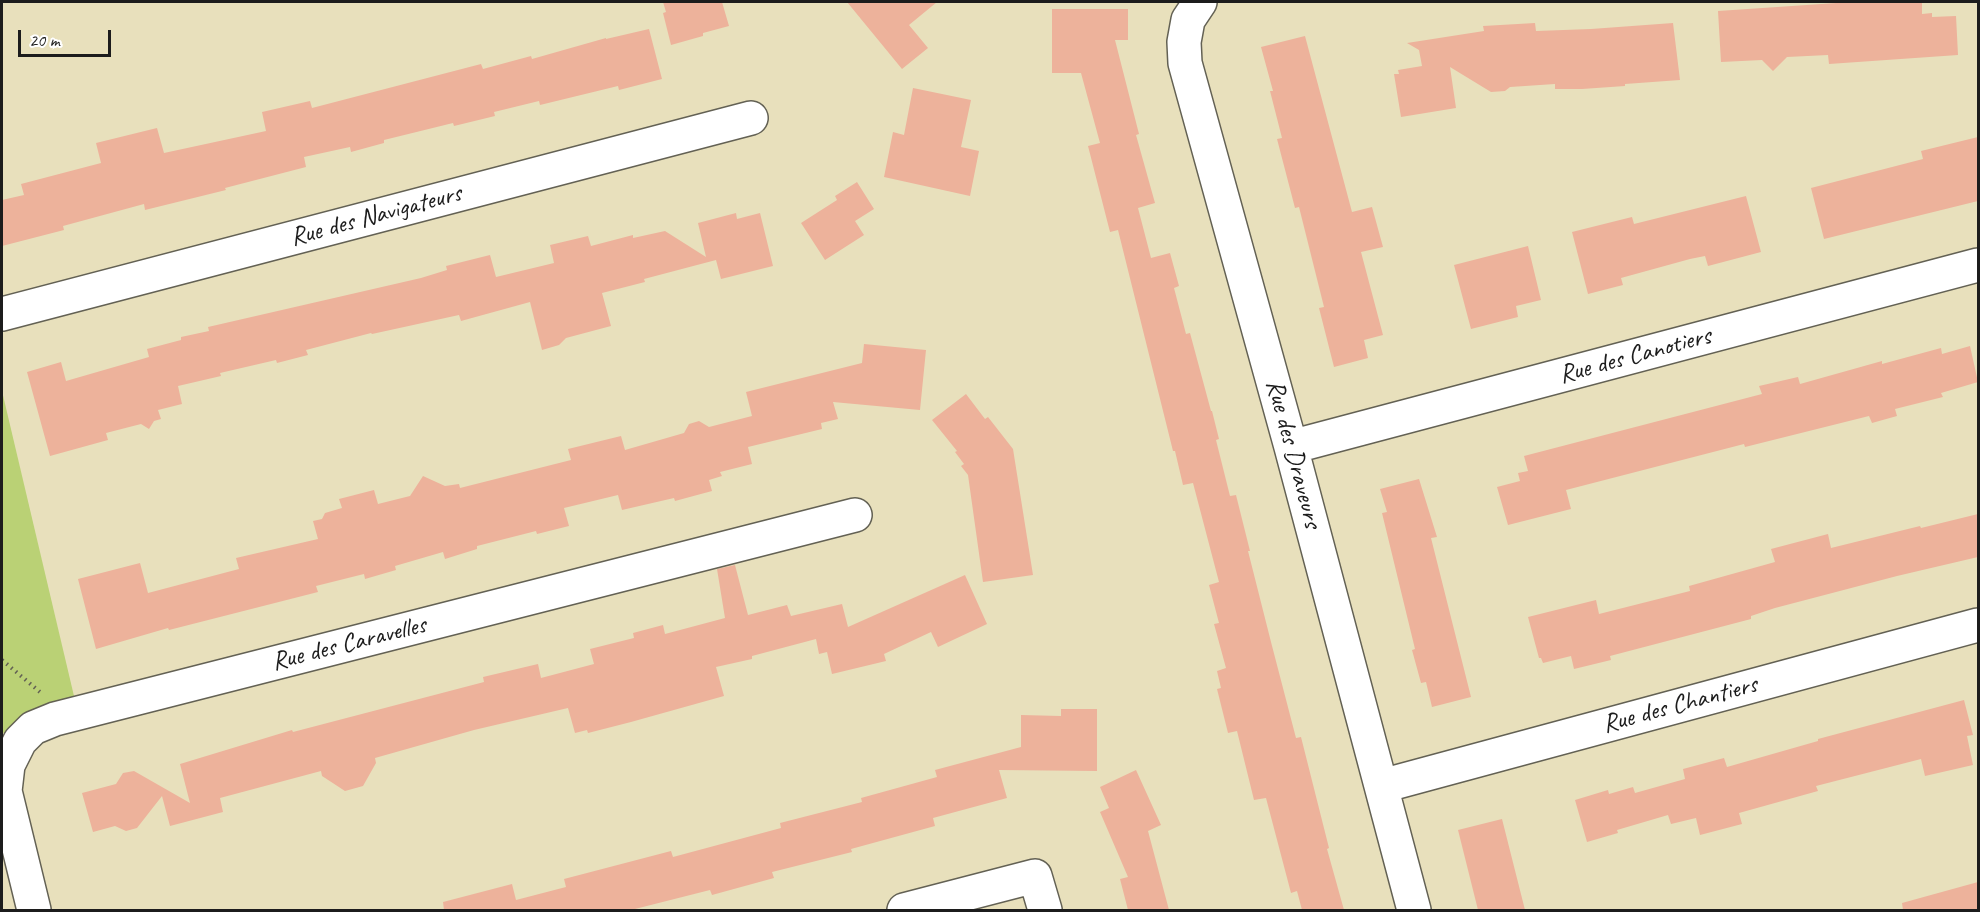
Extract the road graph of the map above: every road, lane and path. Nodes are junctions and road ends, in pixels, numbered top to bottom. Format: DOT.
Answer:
graph roads {
  1 [pos="1200,2"];
  2 [pos="751,118"];
  3 [pos="1978,265"];
  4 [pos="2,314"];
  5 [pos="1292,447"];
  6 [pos="855,515"];
  7 [pos="1978,625"];
  8 [pos="2,660"];
  9 [pos="55,719"];
  10 [pos="1382,786"];
  11 [pos="34,910"];
  12 [pos="904,910"];
  13 [pos="1045,910"];
  14 [pos="1414,910"];
  1 -- 5 [label="street, Rue des Draveurs"];
  2 -- 4 [label="street, Rue des Navigateurs"];
  3 -- 5 [label="street, Rue des Canotiers"];
  5 -- 10 [label="street, Rue des Draveurs"];
  6 -- 9 [label="street, Rue des Caravelles"];
  7 -- 10 [label="street, Rue des Chantiers"];
  8 -- 9 [label="path"];
  9 -- 11 [label="street, Rue des Caravelles"];
  10 -- 14 [label="street, Rue des Draveurs"];
  12 -- 13 [label="street"];
}
